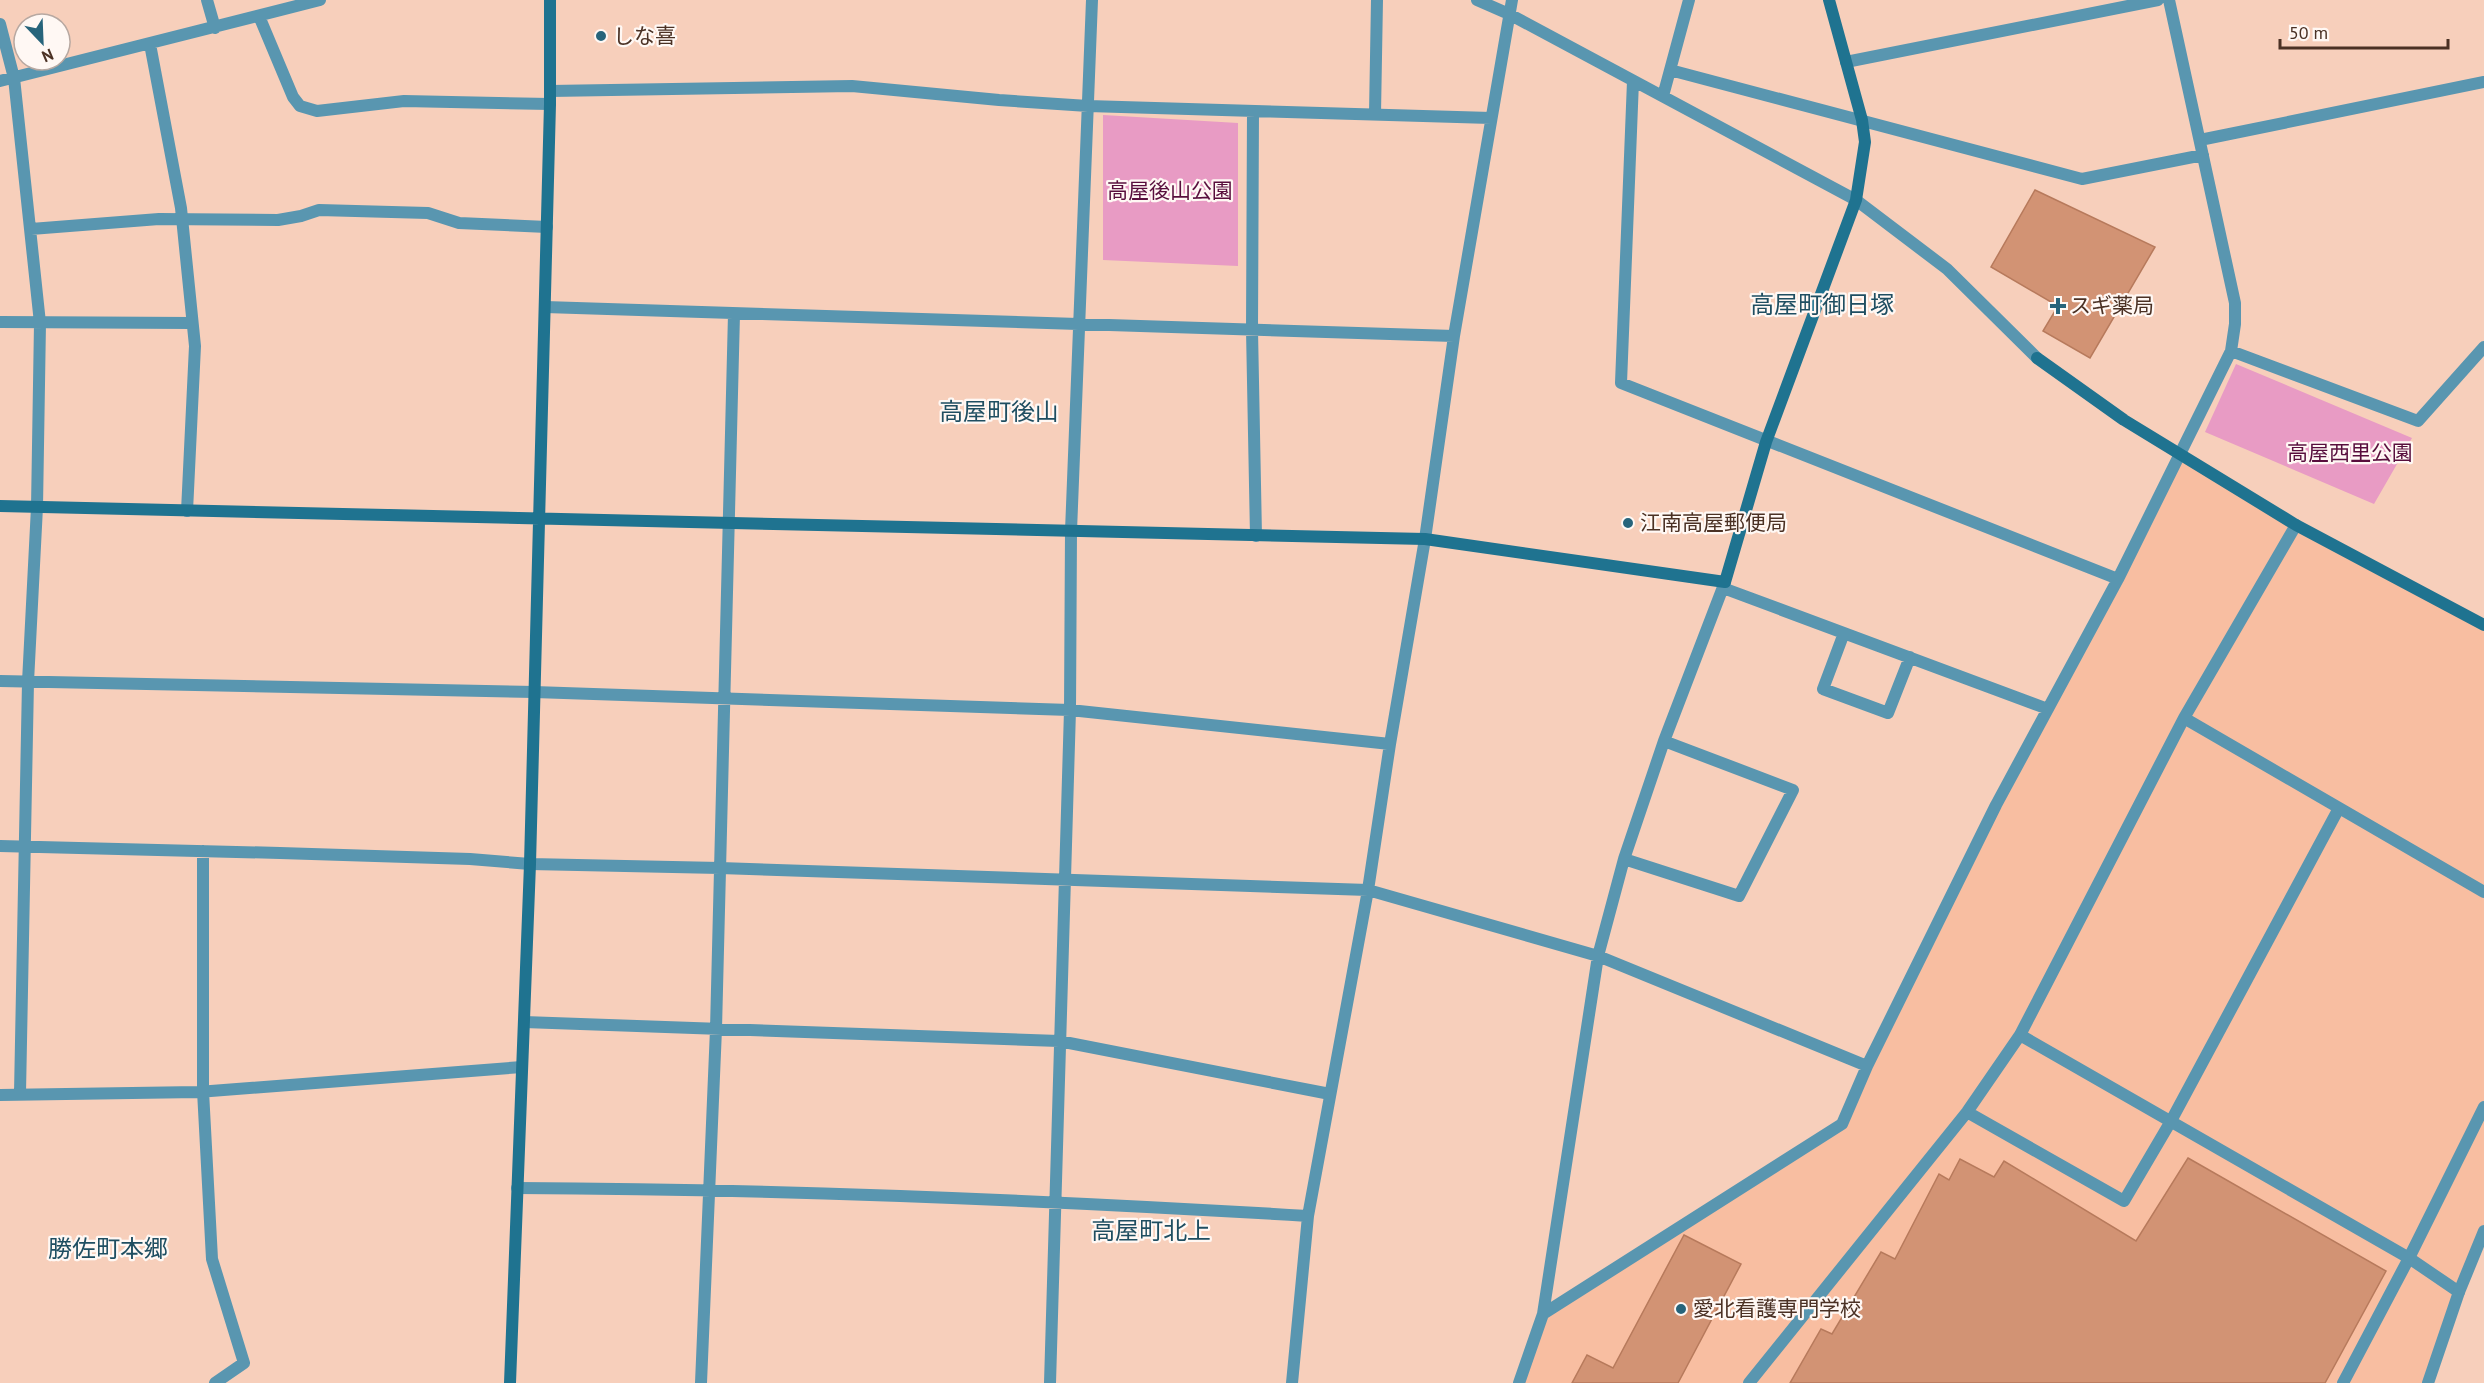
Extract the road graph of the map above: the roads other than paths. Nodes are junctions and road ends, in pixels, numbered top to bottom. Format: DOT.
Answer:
graph roads {
  1 [pos="207,0"];
  2 [pos="320,0"];
  3 [pos="550,0"];
  4 [pos="1092,0"];
  5 [pos="1377,0"];
  6 [pos="1478,0"];
  7 [pos="1512,0"];
  8 [pos="1689,0"];
  9 [pos="1829,0"];
  10 [pos="2158,0"];
  11 [pos="2169,0"];
  12 [pos="1509,14"];
  13 [pos="259,16"];
  14 [pos="0,24"];
  15 [pos="215,28"];
  16 [pos="150,44"];
  17 [pos="1846,63"];
  18 [pos="1670,70"];
  19 [pos="14,78"];
  20 [pos="0,81"];
  21 [pos="1633,81"];
  22 [pos="2484,82"];
  23 [pos="1662,96"];
  24 [pos="550,98"];
  25 [pos="1088,106"];
  26 [pos="1253,111"];
  27 [pos="1375,114"];
  28 [pos="1491,118"];
  29 [pos="1862,120"];
  30 [pos="2200,140"];
  31 [pos="2203,155"];
  32 [pos="1856,200"];
  33 [pos="182,219"];
  34 [pos="547,227"];
  35 [pos="31,229"];
  36 [pos="545,307"];
  37 [pos="734,314"];
  38 [pos="0,322"];
  39 [pos="40,323"];
  40 [pos="192,323"];
  41 [pos="1079,325"];
  42 [pos="1252,330"];
  43 [pos="1454,336"];
  44 [pos="2484,347"];
  45 [pos="2231,351"];
  46 [pos="1766,442"];
  47 [pos="2178,453"];
  48 [pos="0,506"];
  49 [pos="37,507"];
  50 [pos="187,511"];
  51 [pos="538,519"];
  52 [pos="729,523"];
  53 [pos="2296,525"];
  54 [pos="1071,531"];
  55 [pos="1256,536"];
  56 [pos="1425,539"];
  57 [pos="2118,579"];
  58 [pos="1724,585"];
  59 [pos="2484,626"];
  60 [pos="1844,633"];
  61 [pos="1910,657"];
  62 [pos="0,681"];
  63 [pos="28,682"];
  64 [pos="534,692"];
  65 [pos="723,699"];
  66 [pos="2048,709"];
  67 [pos="1070,710"];
  68 [pos="2184,718"];
  69 [pos="1664,741"];
  70 [pos="1390,744"];
  71 [pos="2339,808"];
  72 [pos="0,846"];
  73 [pos="26,846"];
  74 [pos="203,851"];
  75 [pos="1623,859"];
  76 [pos="530,864"];
  77 [pos="720,868"];
  78 [pos="1065,879"];
  79 [pos="1368,890"];
  80 [pos="2484,892"];
  81 [pos="1598,956"];
  82 [pos="524,1022"];
  83 [pos="716,1029"];
  84 [pos="2020,1035"];
  85 [pos="1059,1041"];
  86 [pos="1867,1066"];
  87 [pos="522,1067"];
  88 [pos="203,1091"];
  89 [pos="20,1094"];
  90 [pos="1330,1094"];
  91 [pos="0,1095"];
  92 [pos="2484,1107"];
  93 [pos="1967,1112"];
  94 [pos="2171,1121"];
  95 [pos="517,1188"];
  96 [pos="708,1189"];
  97 [pos="1054,1201"];
  98 [pos="1308,1216"];
  99 [pos="2484,1231"];
  100 [pos="2409,1258"];
  101 [pos="2459,1292"];
  102 [pos="1543,1314"];
  103 [pos="215,1383"];
  104 [pos="510,1383"];
  105 [pos="702,1383"];
  106 [pos="1050,1383"];
  107 [pos="1292,1383"];
  108 [pos="1519,1383"];
  109 [pos="1749,1383"];
  110 [pos="2343,1383"];
  111 [pos="2428,1383"];
  1 -- 15 [label="street"];
  2 -- 13 [label="street"];
  3 -- 24 [label="street"];
  4 -- 25 [label="street"];
  5 -- 27 [label="street"];
  6 -- 12 [label="street"];
  7 -- 12 [label="street"];
  8 -- 18 [label="street"];
  9 -- 17 [label="street"];
  10 -- 17 [label="street"];
  11 -- 30 [label="street"];
  12 -- 21 [label="street"];
  12 -- 28 [label="street"];
  13 -- 15 [label="street"];
  13 -- 24 [label="street"];
  14 -- 19 [label="street"];
  15 -- 16 [label="street"];
  16 -- 19 [label="street"];
  16 -- 33 [label="street"];
  17 -- 29 [label="street"];
  18 -- 23 [label="street"];
  18 -- 29 [label="street"];
  19 -- 20 [label="street"];
  19 -- 35 [label="street"];
  21 -- 23 [label="street"];
  21 -- 46 [label="street"];
  22 -- 30 [label="street"];
  23 -- 32 [label="street"];
  24 -- 25 [label="street"];
  24 -- 34 [label="street"];
  25 -- 26 [label="street"];
  25 -- 41 [label="street"];
  26 -- 27 [label="street"];
  26 -- 42 [label="street"];
  27 -- 28 [label="street"];
  28 -- 43 [label="street"];
  29 -- 31 [label="street"];
  29 -- 32 [label="street"];
  30 -- 31 [label="street"];
  31 -- 45 [label="street"];
  32 -- 46 [label="street"];
  32 -- 47 [label="street"];
  33 -- 34 [label="street"];
  33 -- 35 [label="street"];
  33 -- 40 [label="street"];
  34 -- 36 [label="street"];
  35 -- 39 [label="street"];
  36 -- 37 [label="street"];
  36 -- 51 [label="street"];
  37 -- 41 [label="street"];
  37 -- 52 [label="street"];
  38 -- 39 [label="street"];
  39 -- 40 [label="street"];
  39 -- 49 [label="street"];
  40 -- 50 [label="street"];
  41 -- 42 [label="street"];
  41 -- 54 [label="street"];
  42 -- 43 [label="street"];
  42 -- 55 [label="street"];
  43 -- 56 [label="street"];
  44 -- 45 [label="street"];
  45 -- 47 [label="street"];
  46 -- 57 [label="street"];
  46 -- 58 [label="street"];
  47 -- 53 [label="street"];
  47 -- 57 [label="street"];
  48 -- 49 [label="street"];
  49 -- 50 [label="street"];
  49 -- 63 [label="street"];
  50 -- 51 [label="street"];
  51 -- 52 [label="street"];
  51 -- 64 [label="street"];
  52 -- 54 [label="street"];
  52 -- 65 [label="street"];
  53 -- 59 [label="street"];
  53 -- 68 [label="street"];
  54 -- 55 [label="street"];
  54 -- 67 [label="street"];
  55 -- 56 [label="street"];
  56 -- 58 [label="street"];
  56 -- 70 [label="street"];
  57 -- 66 [label="street"];
  58 -- 60 [label="street"];
  58 -- 69 [label="street"];
  60 -- 61 [label="street"];
  60 -- 61 [label="street"];
  61 -- 66 [label="street"];
  62 -- 63 [label="street"];
  63 -- 64 [label="street"];
  63 -- 73 [label="street"];
  64 -- 65 [label="street"];
  64 -- 76 [label="street"];
  65 -- 67 [label="street"];
  65 -- 77 [label="street"];
  66 -- 86 [label="street"];
  67 -- 70 [label="street"];
  67 -- 78 [label="street"];
  68 -- 71 [label="street"];
  68 -- 84 [label="street"];
  69 -- 75 [label="street"];
  69 -- 75 [label="street"];
  70 -- 79 [label="street"];
  71 -- 80 [label="street"];
  71 -- 94 [label="street"];
  72 -- 73 [label="street"];
  73 -- 74 [label="street"];
  73 -- 89 [label="street"];
  74 -- 76 [label="street"];
  74 -- 88 [label="street"];
  75 -- 81 [label="street"];
  76 -- 77 [label="street"];
  76 -- 82 [label="street"];
  77 -- 78 [label="street"];
  77 -- 83 [label="street"];
  78 -- 79 [label="street"];
  78 -- 85 [label="street"];
  79 -- 81 [label="street"];
  79 -- 90 [label="street"];
  81 -- 86 [label="street"];
  81 -- 102 [label="street"];
  82 -- 83 [label="street"];
  82 -- 87 [label="street"];
  83 -- 85 [label="street"];
  83 -- 96 [label="street"];
  84 -- 93 [label="street"];
  84 -- 94 [label="street"];
  85 -- 90 [label="street"];
  85 -- 97 [label="street"];
  86 -- 102 [label="street"];
  87 -- 88 [label="street"];
  87 -- 95 [label="street"];
  88 -- 89 [label="street"];
  88 -- 103 [label="street"];
  89 -- 91 [label="street"];
  90 -- 98 [label="street"];
  92 -- 100 [label="street"];
  93 -- 94 [label="street"];
  93 -- 109 [label="street"];
  94 -- 100 [label="street"];
  95 -- 96 [label="street"];
  95 -- 104 [label="street"];
  96 -- 97 [label="street"];
  96 -- 105 [label="street"];
  97 -- 98 [label="street"];
  97 -- 106 [label="street"];
  98 -- 107 [label="street"];
  99 -- 101 [label="street"];
  100 -- 101 [label="street"];
  100 -- 110 [label="street"];
  101 -- 111 [label="street"];
  102 -- 108 [label="street"];
}
